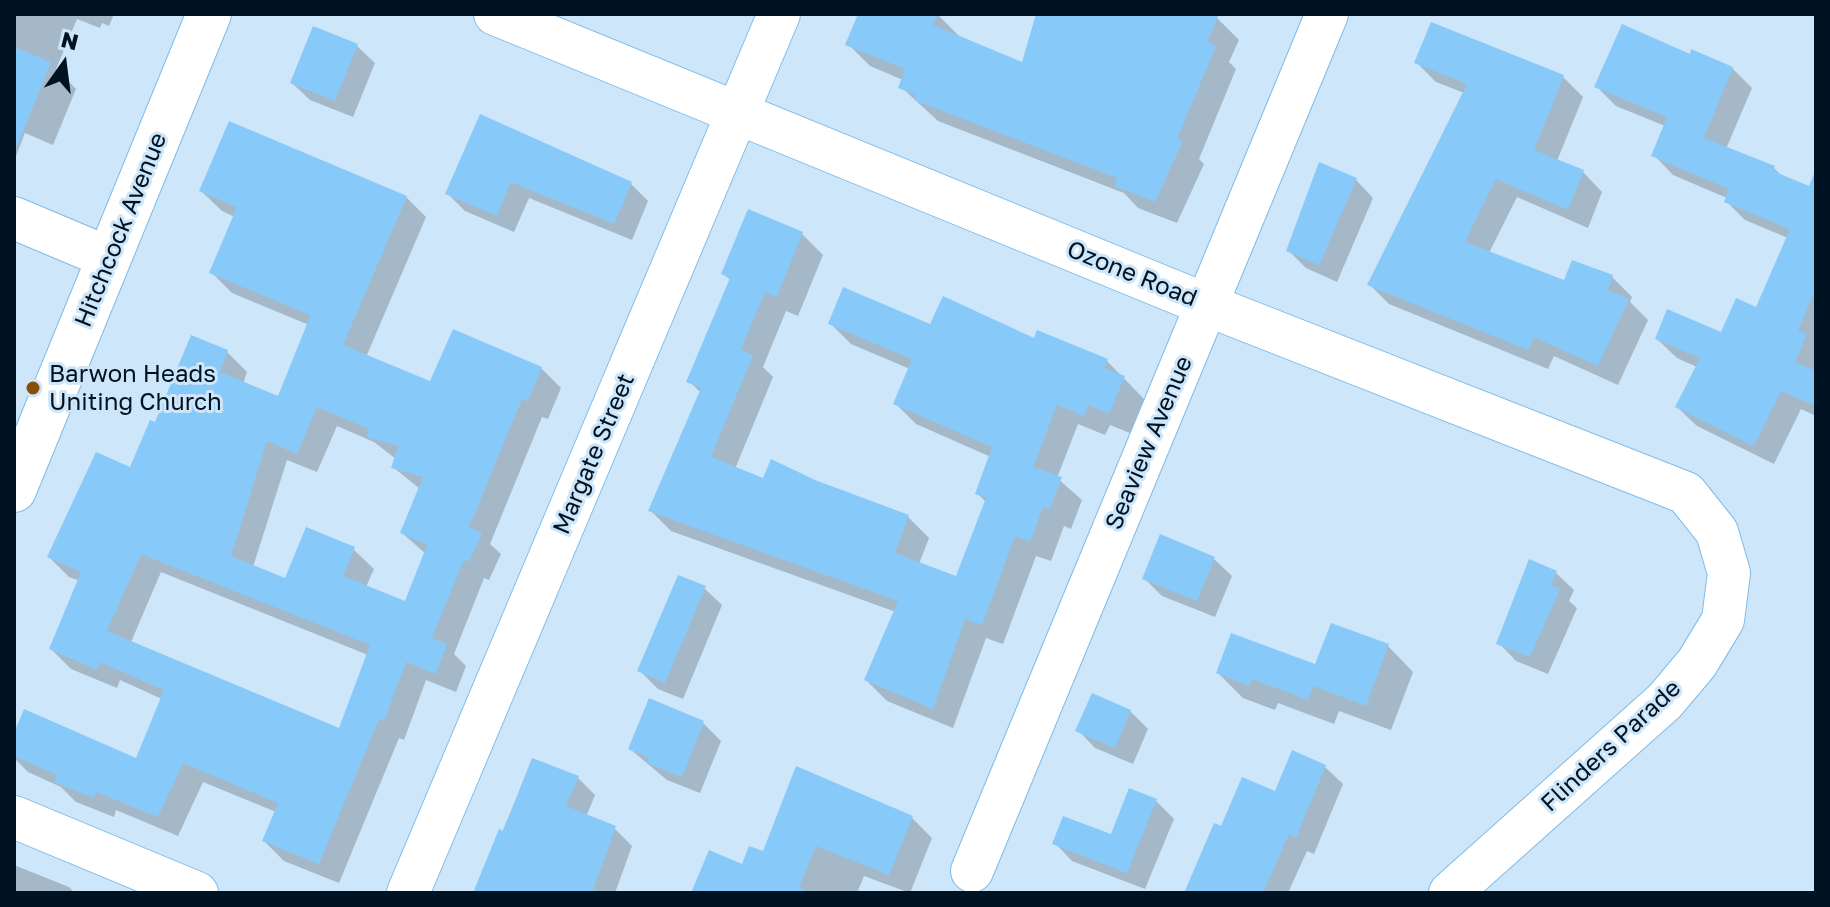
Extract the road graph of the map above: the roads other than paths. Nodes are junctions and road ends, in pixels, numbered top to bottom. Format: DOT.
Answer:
graph roads {
  1 [pos="209,14"];
  2 [pos="495,14"];
  3 [pos="779,14"];
  4 [pos="1327,14"];
  5 [pos="738,112"];
  6 [pos="14,218"];
  7 [pos="109,258"];
  8 [pos="1207,305"];
  9 [pos="14,490"];
  10 [pos="1729,573"];
  11 [pos="14,817"];
  12 [pos="972,871"];
  13 [pos="197,893"];
  14 [pos="408,893"];
  15 [pos="1450,893"];
  1 -- 7 [label="street, Hitchcock Avenue"];
  2 -- 5 [label="street, Ozone Road"];
  3 -- 5 [label="street, Margate Street"];
  4 -- 8 [label="street, Seaview Avenue"];
  5 -- 8 [label="street, Ozone Road"];
  5 -- 14 [label="street, Margate Street"];
  6 -- 7 [label="street"];
  7 -- 9 [label="street, Hitchcock Avenue"];
  8 -- 10 [label="street, Ozone Road"];
  8 -- 12 [label="street, Seaview Avenue"];
  10 -- 15 [label="street, Flinders Parade"];
  11 -- 13 [label="street"];
}
